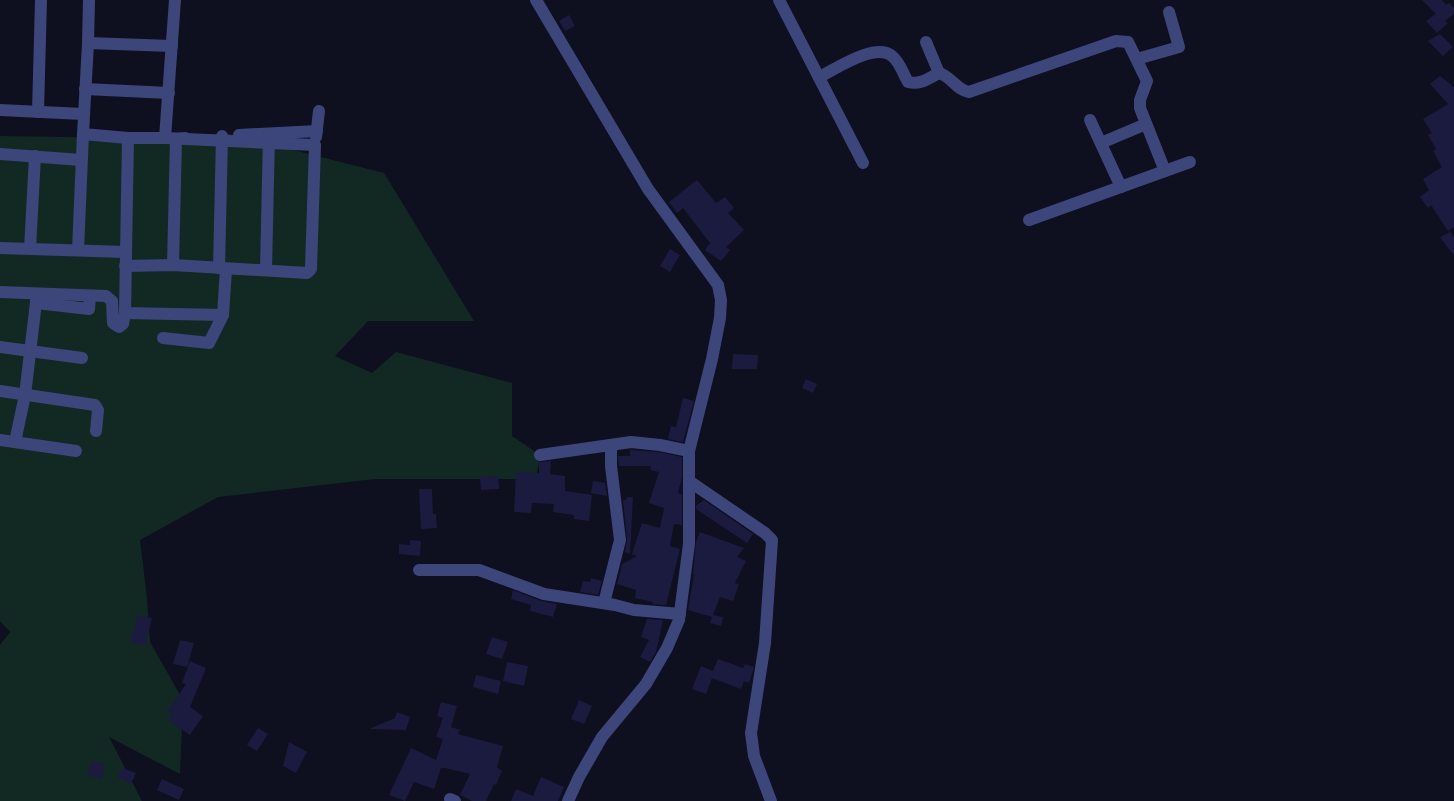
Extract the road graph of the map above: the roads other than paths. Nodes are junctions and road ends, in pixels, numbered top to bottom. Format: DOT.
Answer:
graph roads {
  1 [pos="41,0"];
  2 [pos="88,0"];
  3 [pos="175,0"];
  4 [pos="536,0"];
  5 [pos="779,0"];
  6 [pos="1169,12"];
  7 [pos="926,42"];
  8 [pos="88,43"];
  9 [pos="172,46"];
  10 [pos="1137,59"];
  11 [pos="938,73"];
  12 [pos="819,77"];
  13 [pos="85,90"];
  14 [pos="170,93"];
  15 [pos="0,110"];
  16 [pos="319,110"];
  17 [pos="38,112"];
  18 [pos="83,114"];
  19 [pos="1090,120"];
  20 [pos="1146,124"];
  21 [pos="317,131"];
  22 [pos="82,134"];
  23 [pos="128,138"];
  24 [pos="171,138"];
  25 [pos="269,138"];
  26 [pos="222,139"];
  27 [pos="1101,143"];
  28 [pos="316,145"];
  29 [pos="0,154"];
  30 [pos="35,156"];
  31 [pos="81,160"];
  32 [pos="1190,162"];
  33 [pos="863,164"];
  34 [pos="1165,171"];
  35 [pos="1121,187"];
  36 [pos="1029,220"];
  37 [pos="0,248"];
  38 [pos="30,249"];
  39 [pos="78,250"];
  40 [pos="126,252"];
  41 [pos="173,265"];
  42 [pos="125,266"];
  43 [pos="222,268"];
  44 [pos="266,270"];
  45 [pos="0,292"];
  46 [pos="37,298"];
  47 [pos="125,313"];
  48 [pos="223,315"];
  49 [pos="163,338"];
  50 [pos="0,347"];
  51 [pos="31,351"];
  52 [pos="82,358"];
  53 [pos="0,391"];
  54 [pos="25,395"];
  55 [pos="96,432"];
  56 [pos="0,440"];
  57 [pos="15,442"];
  58 [pos="611,446"];
  59 [pos="76,451"];
  60 [pos="689,451"];
  61 [pos="540,455"];
  62 [pos="689,480"];
  63 [pos="420,570"];
  64 [pos="604,603"];
  65 [pos="680,614"];
  66 [pos="568,801"];
  67 [pos="771,801"];
  1 -- 17 [label="street"];
  2 -- 8 [label="street"];
  3 -- 9 [label="street"];
  4 -- 60 [label="street"];
  5 -- 12 [label="street"];
  6 -- 10 [label="street"];
  7 -- 11 [label="street"];
  8 -- 9 [label="street"];
  8 -- 13 [label="street"];
  9 -- 14 [label="street"];
  10 -- 11 [label="street"];
  10 -- 20 [label="street"];
  11 -- 12 [label="street"];
  12 -- 33 [label="street"];
  13 -- 14 [label="street"];
  13 -- 18 [label="street"];
  14 -- 24 [label="street"];
  15 -- 17 [label="street"];
  16 -- 21 [label="street"];
  17 -- 18 [label="street"];
  18 -- 22 [label="street"];
  19 -- 27 [label="street"];
  20 -- 27 [label="street"];
  20 -- 34 [label="street"];
  21 -- 25 [label="street"];
  21 -- 28 [label="street"];
  22 -- 23 [label="street"];
  22 -- 31 [label="street"];
  23 -- 24 [label="street"];
  23 -- 40 [label="street"];
  24 -- 26 [label="street"];
  24 -- 41 [label="street"];
  25 -- 26 [label="street"];
  25 -- 28 [label="street"];
  25 -- 44 [label="street"];
  26 -- 43 [label="street"];
  27 -- 35 [label="street"];
  28 -- 44 [label="street"];
  29 -- 30 [label="street"];
  30 -- 31 [label="street"];
  30 -- 38 [label="street"];
  31 -- 39 [label="street"];
  32 -- 34 [label="street"];
  34 -- 35 [label="street"];
  35 -- 36 [label="street"];
  37 -- 38 [label="street"];
  38 -- 39 [label="street"];
  39 -- 40 [label="street"];
  40 -- 42 [label="street"];
  41 -- 42 [label="street"];
  41 -- 43 [label="street"];
  42 -- 47 [label="street"];
  43 -- 44 [label="street"];
  43 -- 48 [label="street"];
  45 -- 46 [label="street"];
  46 -- 47 [label="street"];
  46 -- 51 [label="street"];
  47 -- 48 [label="street"];
  48 -- 49 [label="street"];
  50 -- 51 [label="street"];
  51 -- 52 [label="street"];
  51 -- 54 [label="street"];
  53 -- 54 [label="street"];
  54 -- 55 [label="street"];
  54 -- 57 [label="street"];
  56 -- 57 [label="street"];
  57 -- 59 [label="street"];
  58 -- 60 [label="street"];
  58 -- 61 [label="street"];
  58 -- 64 [label="street"];
  60 -- 62 [label="street"];
  62 -- 65 [label="street"];
  62 -- 67 [label="street"];
  63 -- 64 [label="street"];
  64 -- 65 [label="street"];
  65 -- 66 [label="street"];
}
